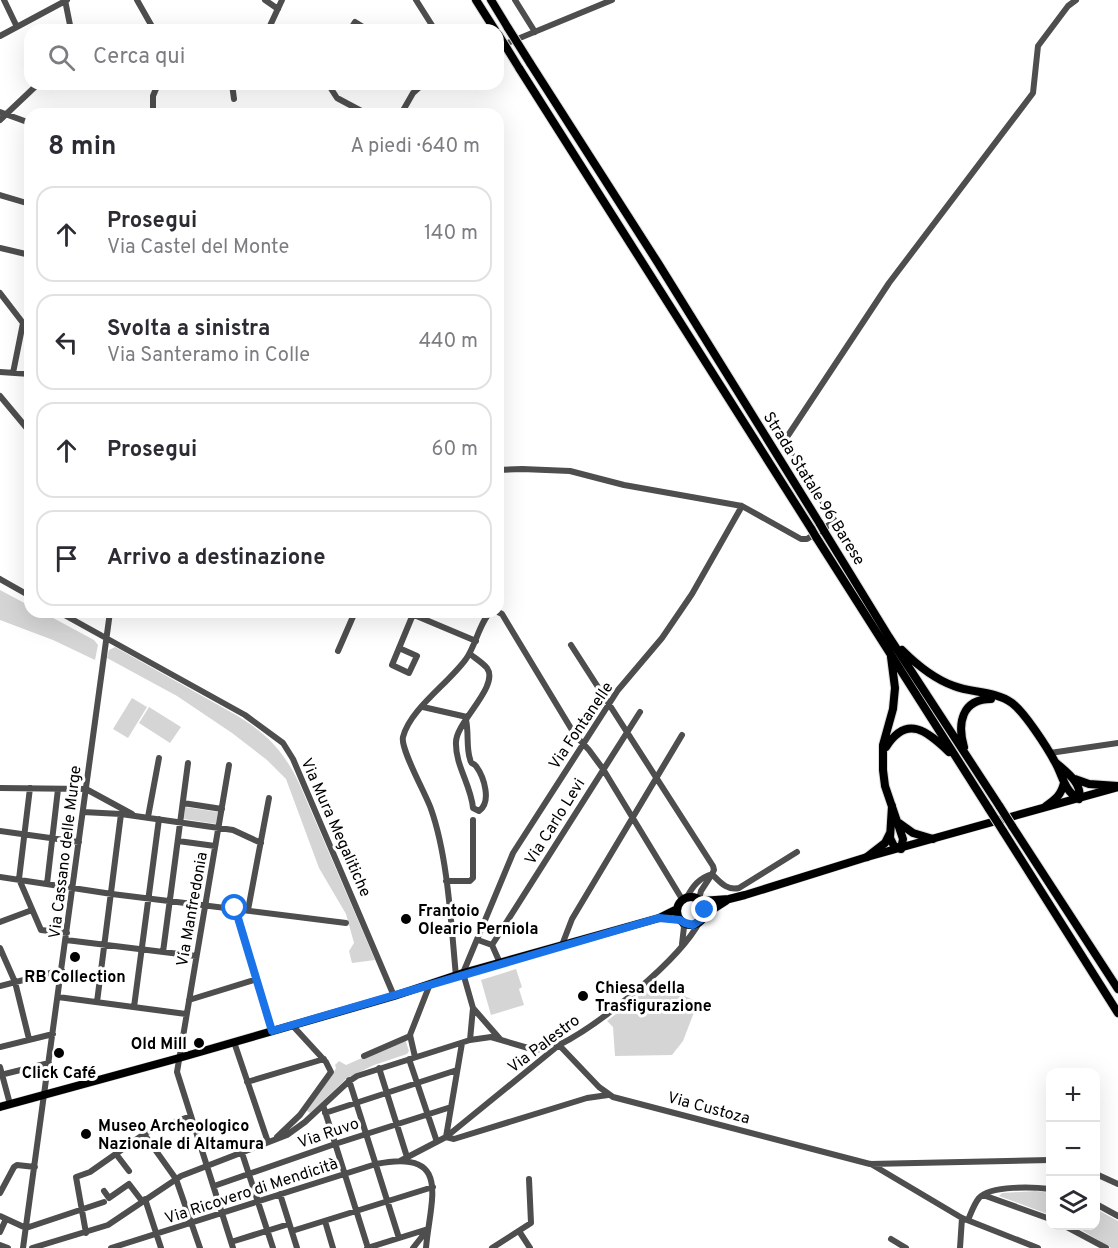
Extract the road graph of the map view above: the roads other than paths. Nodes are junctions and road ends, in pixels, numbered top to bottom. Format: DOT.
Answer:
graph roads {
  1 [pos="4,0"];
  2 [pos="66,0"];
  3 [pos="137,0"];
  4 [pos="265,0"];
  5 [pos="282,0"];
  6 [pos="416,0"];
  7 [pos="476,0"];
  8 [pos="491,0"];
  9 [pos="515,0"];
  10 [pos="612,0"];
  11 [pos="1076,0"];
  12 [pos="278,9"];
  13 [pos="70,24"];
  14 [pos="151,24"];
  15 [pos="271,24"];
  16 [pos="431,24"];
  17 [pos="491,24"];
  18 [pos="17,27"];
  19 [pos="535,32"];
  20 [pos="0,36"];
  21 [pos="504,44"];
  22 [pos="504,45"];
  23 [pos="31,90"];
  24 [pos="156,90"];
  25 [pos="233,90"];
  26 [pos="332,90"];
  27 [pos="413,90"];
  28 [pos="416,90"];
  29 [pos="413,93"];
  30 [pos="234,99"];
  31 [pos="153,108"];
  32 [pos="355,108"];
  33 [pos="404,108"];
  34 [pos="2,115"];
  35 [pos="24,121"];
  36 [pos="0,195"];
  37 [pos="24,202"];
  38 [pos="0,248"];
  39 [pos="24,254"];
  40 [pos="0,293"];
  41 [pos="0,372"];
  42 [pos="13,373"];
  43 [pos="24,374"];
  44 [pos="0,396"];
  45 [pos="24,425"];
  46 [pos="504,470"];
  47 [pos="742,506"];
  48 [pos="0,579"];
  49 [pos="24,590"];
  50 [pos="504,617"];
  51 [pos="69,618"];
  52 [pos="109,618"];
  53 [pos="352,618"];
  54 [pos="409,618"];
  55 [pos="423,618"];
  56 [pos="484,618"];
  57 [pos="889,637"];
  58 [pos="107,640"];
  59 [pos="476,641"];
  60 [pos="571,645"];
  61 [pos="399,648"];
  62 [pos="338,651"];
  63 [pos="890,653"];
  64 [pos="470,654"];
  65 [pos="1003,698"];
  66 [pos="609,706"];
  67 [pos="423,707"];
  68 [pos="640,712"];
  69 [pos="467,719"];
  70 [pos="627,733"];
  71 [pos="682,735"];
  72 [pos="583,743"];
  73 [pos="1118,743"];
  74 [pos="882,753"];
  75 [pos="1050,753"];
  76 [pos="159,758"];
  77 [pos="963,760"];
  78 [pos="188,764"];
  79 [pos="229,765"];
  80 [pos="603,769"];
  81 [pos="656,776"];
  82 [pos="1068,780"];
  83 [pos="1118,787"];
  84 [pos="0,788"];
  85 [pos="30,788"];
  86 [pos="58,789"];
  87 [pos="86,789"];
  88 [pos="269,798"];
  89 [pos="1079,799"];
  90 [pos="183,803"];
  91 [pos="892,806"];
  92 [pos="1046,806"];
  93 [pos="222,809"];
  94 [pos="476,810"];
  95 [pos="83,812"];
  96 [pos="121,814"];
  97 [pos="136,816"];
  98 [pos="148,817"];
  99 [pos="632,817"];
  100 [pos="159,819"];
  101 [pos="897,820"];
  102 [pos="180,822"];
  103 [pos="218,828"];
  104 [pos="891,830"];
  105 [pos="0,831"];
  106 [pos="24,834"];
  107 [pos="52,838"];
  108 [pos="933,839"];
  109 [pos="178,841"];
  110 [pos="79,842"];
  111 [pos="261,843"];
  112 [pos="215,846"];
  113 [pos="901,849"];
  114 [pos="797,852"];
  115 [pos="867,857"];
  116 [pos="712,874"];
  117 [pos="0,877"];
  118 [pos="19,879"];
  119 [pos="446,881"];
  120 [pos="46,884"];
  121 [pos="73,888"];
  122 [pos="112,894"];
  123 [pos="148,898"];
  124 [pos="685,898"];
  125 [pos="729,899"];
  126 [pos="700,900"];
  127 [pos="170,901"];
  128 [pos="205,905"];
  129 [pos="235,908"];
  130 [pos="677,909"];
  131 [pos="32,910"];
  132 [pos="248,910"];
  133 [pos="659,918"];
  134 [pos="702,918"];
  135 [pos="681,921"];
  136 [pos="0,922"];
  137 [pos="346,923"];
  138 [pos="67,936"];
  139 [pos="478,940"];
  140 [pos="105,944"];
  141 [pos="492,945"];
  142 [pos="562,945"];
  143 [pos="682,946"];
  144 [pos="0,948"];
  145 [pos="141,949"];
  146 [pos="163,952"];
  147 [pos="196,956"];
  148 [pos="500,963"];
  149 [pos="62,970"];
  150 [pos="459,975"];
  151 [pos="256,979"];
  152 [pos="15,982"];
  153 [pos="430,984"];
  154 [pos="0,986"];
  155 [pos="1118,989"];
  156 [pos="394,996"];
  157 [pos="58,997"];
  158 [pos="189,1000"];
  159 [pos="97,1002"];
  160 [pos="134,1007"];
  161 [pos="473,1008"];
  162 [pos="1118,1013"];
  163 [pos="186,1014"];
  164 [pos="292,1025"];
  165 [pos="272,1031"];
  166 [pos="53,1034"];
  167 [pos="410,1035"];
  168 [pos="500,1039"];
  169 [pos="29,1040"];
  170 [pos="470,1040"];
  171 [pos="234,1042"];
  172 [pos="462,1043"];
  173 [pos="559,1045"];
  174 [pos="0,1047"];
  175 [pos="364,1056"];
  176 [pos="179,1058"];
  177 [pos="412,1058"];
  178 [pos="324,1059"];
  179 [pos="49,1063"];
  180 [pos="0,1067"];
  181 [pos="379,1068"];
  182 [pos="457,1070"];
  183 [pos="1,1075"];
  184 [pos="349,1080"];
  185 [pos="247,1082"];
  186 [pos="417,1083"];
  187 [pos="387,1093"];
  188 [pos="608,1095"];
  189 [pos="45,1096"];
  190 [pos="356,1102"];
  191 [pos="3,1107"];
  192 [pos="451,1107"];
  193 [pos="324,1109"];
  194 [pos="428,1114"];
  195 [pos="191,1116"];
  196 [pos="397,1124"];
  197 [pos="144,1134"];
  198 [pos="367,1134"];
  199 [pos="446,1137"];
  200 [pos="271,1141"];
  201 [pos="438,1142"];
  202 [pos="335,1144"];
  203 [pos="242,1153"];
  204 [pos="116,1154"];
  205 [pos="404,1160"];
  206 [pos="1046,1160"];
  207 [pos="376,1164"];
  208 [pos="870,1164"];
  209 [pos="208,1166"];
  210 [pos="34,1167"];
  211 [pos="129,1171"];
  212 [pos="249,1174"];
  213 [pos="345,1174"];
  214 [pos="1100,1176"];
  215 [pos="176,1179"];
  216 [pos="529,1179"];
  217 [pos="1118,1184"];
  218 [pos="214,1186"];
  219 [pos="433,1187"];
  220 [pos="1046,1189"];
  221 [pos="104,1191"];
  222 [pos="0,1193"];
  223 [pos="280,1194"];
  224 [pos="983,1195"];
  225 [pos="144,1200"];
  226 [pos="258,1201"];
  227 [pos="388,1201"];
  228 [pos="104,1202"];
  229 [pos="1100,1207"];
  230 [pos="82,1210"];
  231 [pos="356,1211"];
  232 [pos="222,1213"];
  233 [pos="1118,1216"];
  234 [pos="3,1218"];
  235 [pos="1046,1218"];
  236 [pos="965,1219"];
  237 [pos="325,1221"];
  238 [pos="192,1223"];
  239 [pos="289,1224"];
  240 [pos="26,1228"];
  241 [pos="428,1229"];
  242 [pos="267,1230"];
  243 [pos="1072,1230"];
  244 [pos="292,1231"];
  245 [pos="519,1231"];
  246 [pos="0,1232"];
  247 [pos="86,1233"];
  248 [pos="157,1234"];
  249 [pos="399,1238"];
  250 [pos="891,1239"];
  251 [pos="0,1245"];
  252 [pos="232,1245"];
  253 [pos="46,1246"];
  254 [pos="122,1246"];
  255 [pos="8,1248"];
  256 [pos="23,1248"];
  257 [pos="32,1248"];
  258 [pos="111,1248"];
  259 [pos="161,1248"];
  260 [pos="200,1248"];
  261 [pos="273,1248"];
  262 [pos="297,1248"];
  263 [pos="333,1248"];
  264 [pos="368,1248"];
  265 [pos="413,1248"];
  266 [pos="426,1248"];
  267 [pos="492,1248"];
  268 [pos="530,1248"];
  269 [pos="906,1248"];
  270 [pos="960,1248"];
  271 [pos="1038,1248"];
  272 [pos="1106,1248"];
  1 -- 18 [label="street"];
  2 -- 13 [label="street"];
  2 -- 18 [label="street"];
  3 -- 14 [label="street"];
  4 -- 12 [label="street"];
  5 -- 12 [label="street"];
  6 -- 16 [label="street"];
  7 -- 17 [label="highway"];
  8 -- 57 [label="highway, Strada Statale 96 Barese, bridge"];
  9 -- 19 [label="street"];
  10 -- 19 [label="street"];
  11 -- 47 [label="street"];
  12 -- 15 [label="street"];
  18 -- 20 [label="street"];
  19 -- 22 [label="street"];
  21 -- 63 [label="highway, Strada Statale 96 Barese, bridge"];
  23 -- 34 [label="street"];
  24 -- 31 [label="street"];
  25 -- 30 [label="street"];
  26 -- 32 [label="street"];
  27 -- 29 [label="street"];
  28 -- 29 [label="street"];
  29 -- 33 [label="street"];
  34 -- 35 [label="street"];
  36 -- 37 [label="street"];
  38 -- 39 [label="street"];
  40 -- 42 [label="street"];
  41 -- 42 [label="street"];
  42 -- 43 [label="street"];
  44 -- 45 [label="street"];
  46 -- 47 [label="street"];
  47 -- 66 [label="street, Via Fontanelle"];
  48 -- 49 [label="street"];
  50 -- 72 [label="street"];
  51 -- 58 [label="street, Via Mura Megalitiche"];
  52 -- 58 [label="street, Via Cassano delle Murge"];
  53 -- 62 [label="street"];
  54 -- 61 [label="street"];
  55 -- 59 [label="street"];
  56 -- 59 [label="street"];
  57 -- 65 [label="highway"];
  57 -- 77 [label="highway, Strada Statale 96 Barese"];
  58 -- 87 [label="street, Via Cassano delle Murge"];
  58 -- 156 [label="street, Via Mura Megalitiche"];
  59 -- 64 [label="street"];
  60 -- 66 [label="street"];
  61 -- 61 [label="street"];
  63 -- 74 [label="highway"];
  63 -- 77 [label="highway, Strada Statale 96 Barese"];
  64 -- 67 [label="street"];
  64 -- 69 [label="street"];
  65 -- 75 [label="highway"];
  65 -- 77 [label="highway"];
  66 -- 70 [label="street"];
  66 -- 72 [label="street, Via Fontanelle"];
  67 -- 69 [label="street"];
  67 -- 119 [label="street"];
  68 -- 70 [label="street, Via Carlo Levi"];
  69 -- 94 [label="street"];
  69 -- 94 [label="street"];
  70 -- 80 [label="street, Via Carlo Levi"];
  70 -- 81 [label="street"];
  71 -- 81 [label="street"];
  72 -- 80 [label="street"];
  72 -- 139 [label="street, Via Fontanelle"];
  73 -- 75 [label="street"];
  74 -- 77 [label="highway"];
  74 -- 91 [label="highway"];
  75 -- 82 [label="highway"];
  76 -- 98 [label="street"];
  77 -- 155 [label="highway, Strada Statale 96 Barese, bridge"];
  77 -- 162 [label="highway, Strada Statale 96 Barese, bridge"];
  78 -- 90 [label="street"];
  79 -- 93 [label="street, Via Manfredonia"];
  80 -- 99 [label="street"];
  80 -- 141 [label="street, Via Carlo Levi"];
  81 -- 99 [label="street"];
  81 -- 116 [label="street"];
  82 -- 83 [label="highway"];
  82 -- 89 [label="highway"];
  82 -- 92 [label="highway"];
  83 -- 89 [label="main road, Via Palestro"];
  84 -- 85 [label="street"];
  85 -- 86 [label="street"];
  85 -- 106 [label="street"];
  86 -- 87 [label="street"];
  86 -- 107 [label="street"];
  87 -- 95 [label="street, Via Cassano delle Murge"];
  87 -- 97 [label="street"];
  88 -- 111 [label="street"];
  89 -- 92 [label="main road, Via Palestro"];
  90 -- 93 [label="street"];
  90 -- 102 [label="street"];
  91 -- 101 [label="highway"];
  91 -- 104 [label="highway"];
  92 -- 108 [label="main road, Via Palestro"];
  93 -- 103 [label="street, Via Manfredonia"];
  94 -- 119 [label="street"];
  95 -- 96 [label="street"];
  95 -- 110 [label="street, Via Cassano delle Murge"];
  96 -- 97 [label="street"];
  96 -- 122 [label="street"];
  97 -- 98 [label="street"];
  98 -- 100 [label="street"];
  99 -- 124 [label="street"];
  99 -- 142 [label="street"];
  100 -- 102 [label="street"];
  100 -- 123 [label="street"];
  101 -- 108 [label="highway"];
  101 -- 113 [label="highway"];
  102 -- 103 [label="street"];
  102 -- 109 [label="street"];
  103 -- 111 [label="street"];
  103 -- 112 [label="street, Via Manfredonia"];
  104 -- 113 [label="highway"];
  104 -- 115 [label="highway"];
  105 -- 106 [label="street"];
  106 -- 107 [label="street"];
  106 -- 118 [label="street"];
  107 -- 110 [label="street"];
  107 -- 120 [label="street"];
  108 -- 113 [label="main road, Via Palestro"];
  109 -- 112 [label="street"];
  109 -- 127 [label="street"];
  110 -- 121 [label="street, Via Cassano delle Murge"];
  111 -- 132 [label="street"];
  112 -- 128 [label="street, Via Manfredonia"];
  113 -- 115 [label="main road, Via Palestro"];
  114 -- 116 [label="street"];
  115 -- 125 [label="main road, Via Palestro"];
  116 -- 124 [label="street"];
  116 -- 126 [label="street"];
  117 -- 118 [label="street"];
  118 -- 120 [label="street"];
  118 -- 131 [label="street"];
  119 -- 150 [label="street"];
  120 -- 121 [label="street"];
  121 -- 122 [label="street"];
  121 -- 138 [label="street, Via Cassano delle Murge"];
  122 -- 123 [label="street"];
  122 -- 140 [label="street"];
  123 -- 127 [label="street"];
  123 -- 145 [label="street"];
  124 -- 126 [label="main road"];
  124 -- 130 [label="main road"];
  125 -- 126 [label="main road, Via Palestro"];
  125 -- 134 [label="main road, Via Palestro"];
  126 -- 134 [label="main road"];
  127 -- 128 [label="street"];
  127 -- 146 [label="street"];
  128 -- 129 [label="street"];
  128 -- 147 [label="street, Via Manfredonia"];
  129 -- 132 [label="street"];
  129 -- 151 [label="street"];
  130 -- 133 [label="main road"];
  130 -- 135 [label="main road"];
  131 -- 136 [label="street"];
  131 -- 138 [label="street"];
  132 -- 137 [label="street"];
  133 -- 135 [label="main road"];
  133 -- 142 [label="main road"];
  134 -- 135 [label="main road"];
  134 -- 143 [label="street, Via Palestro"];
  135 -- 143 [label="street"];
  138 -- 140 [label="street"];
  138 -- 149 [label="street, Via Cassano delle Murge"];
  139 -- 141 [label="street"];
  139 -- 150 [label="street, Via Fontanelle"];
  140 -- 145 [label="street"];
  140 -- 159 [label="street"];
  141 -- 148 [label="street"];
  142 -- 148 [label="main road"];
  143 -- 173 [label="street, Via Palestro"];
  144 -- 152 [label="street"];
  145 -- 146 [label="street"];
  145 -- 160 [label="street"];
  146 -- 147 [label="street"];
  147 -- 158 [label="street, Via Manfredonia"];
  148 -- 150 [label="main road"];
  149 -- 152 [label="street"];
  149 -- 157 [label="street, Via Cassano delle Murge"];
  150 -- 153 [label="main road"];
  150 -- 161 [label="street"];
  151 -- 158 [label="street"];
  151 -- 165 [label="street"];
  152 -- 154 [label="street"];
  152 -- 169 [label="street"];
  153 -- 156 [label="main road"];
  153 -- 167 [label="street"];
  156 -- 164 [label="main road"];
  157 -- 159 [label="street"];
  157 -- 166 [label="street, Via Cassano delle Murge"];
  158 -- 163 [label="street, Via Manfredonia"];
  159 -- 160 [label="street"];
  160 -- 163 [label="street"];
  161 -- 168 [label="street"];
  161 -- 170 [label="street"];
  163 -- 176 [label="street, Via Manfredonia"];
  164 -- 165 [label="main road"];
  164 -- 178 [label="street"];
  165 -- 171 [label="main road"];
  166 -- 169 [label="street"];
  166 -- 179 [label="street, Via Cassano delle Murge"];
  167 -- 175 [label="street"];
  167 -- 177 [label="street"];
  168 -- 170 [label="street"];
  168 -- 173 [label="street"];
  169 -- 174 [label="street"];
  170 -- 172 [label="street"];
  171 -- 176 [label="main road"];
  171 -- 185 [label="street"];
  172 -- 177 [label="street"];
  172 -- 182 [label="street"];
  173 -- 188 [label="street"];
  173 -- 199 [label="street, Via Palestro"];
  176 -- 189 [label="main road"];
  176 -- 195 [label="street, Via Manfredonia"];
  177 -- 181 [label="street"];
  177 -- 186 [label="street"];
  178 -- 185 [label="street"];
  178 -- 200 [label="street"];
  179 -- 183 [label="street"];
  179 -- 189 [label="street, Via Cassano delle Murge"];
  180 -- 183 [label="street"];
  181 -- 184 [label="street"];
  181 -- 187 [label="street"];
  182 -- 186 [label="street"];
  182 -- 192 [label="street"];
  183 -- 191 [label="street"];
  184 -- 190 [label="street"];
  184 -- 193 [label="street"];
  185 -- 200 [label="street"];
  186 -- 187 [label="street"];
  186 -- 194 [label="street"];
  187 -- 190 [label="street"];
  187 -- 196 [label="street"];
  188 -- 199 [label="street, Via Ricovero di Mendicità"];
  188 -- 208 [label="street, Via Custoza"];
  189 -- 191 [label="main road"];
  189 -- 210 [label="street, Via Cassano delle Murge"];
  190 -- 193 [label="street"];
  190 -- 198 [label="street"];
  192 -- 194 [label="street, Via Ruvo"];
  192 -- 199 [label="street"];
  193 -- 200 [label="street"];
  193 -- 202 [label="street"];
  194 -- 196 [label="street, Via Ruvo"];
  194 -- 201 [label="street"];
  195 -- 197 [label="street"];
  195 -- 209 [label="street, Via Manfredonia"];
  196 -- 198 [label="street, Via Ruvo"];
  196 -- 205 [label="street"];
  197 -- 204 [label="street"];
  197 -- 215 [label="street"];
  198 -- 202 [label="street, Via Ruvo"];
  198 -- 207 [label="street"];
  199 -- 201 [label="street, Via Ricovero di Mendicità"];
  200 -- 203 [label="street"];
  201 -- 205 [label="street, Via Ricovero di Mendicità"];
  202 -- 212 [label="street, Via Ruvo"];
  202 -- 213 [label="street"];
  203 -- 209 [label="street"];
  203 -- 212 [label="street"];
  204 -- 211 [label="street"];
  204 -- 230 [label="street"];
  205 -- 207 [label="street, Via Ricovero di Mendicità"];
  205 -- 219 [label="street"];
  206 -- 208 [label="street"];
  207 -- 213 [label="street, Via Ricovero di Mendicità"];
  207 -- 227 [label="street"];
  208 -- 236 [label="street"];
  209 -- 215 [label="street"];
  209 -- 218 [label="street, Via Manfredonia"];
  210 -- 222 [label="street"];
  210 -- 240 [label="street, Via Cassano delle Murge"];
  212 -- 218 [label="street, Via Ruvo"];
  212 -- 226 [label="street"];
  213 -- 223 [label="street, Via Ricovero di Mendicità"];
  213 -- 231 [label="street"];
  214 -- 217 [label="street"];
  215 -- 225 [label="street"];
  215 -- 238 [label="street"];
  216 -- 245 [label="street"];
  218 -- 232 [label="street, Via Manfredonia"];
  219 -- 227 [label="street"];
  219 -- 241 [label="street"];
  220 -- 224 [label="street"];
  221 -- 225 [label="street"];
  223 -- 226 [label="street, Via Ricovero di Mendicità"];
  223 -- 239 [label="street"];
  224 -- 235 [label="street"];
  224 -- 236 [label="street"];
  225 -- 247 [label="street"];
  225 -- 248 [label="street"];
  226 -- 232 [label="street, Via Ricovero di Mendicità"];
  226 -- 242 [label="street"];
  227 -- 231 [label="street"];
  227 -- 249 [label="street"];
  228 -- 230 [label="street"];
  229 -- 233 [label="street"];
  230 -- 240 [label="street"];
  230 -- 247 [label="street"];
  231 -- 237 [label="street"];
  231 -- 264 [label="street"];
  232 -- 238 [label="street, Via Ricovero di Mendicità"];
  232 -- 252 [label="street, Via Manfredonia"];
  234 -- 240 [label="street"];
  234 -- 246 [label="street"];
  236 -- 270 [label="street"];
  236 -- 271 [label="street"];
  237 -- 244 [label="street"];
  237 -- 263 [label="street"];
  238 -- 248 [label="street, Via Ricovero di Mendicità"];
  238 -- 260 [label="street"];
  239 -- 242 [label="street"];
  239 -- 244 [label="street"];
  240 -- 256 [label="street, Via Cassano delle Murge"];
  241 -- 249 [label="street"];
  241 -- 265 [label="street"];
  241 -- 266 [label="street"];
  242 -- 252 [label="street"];
  242 -- 261 [label="street"];
  243 -- 272 [label="street"];
  244 -- 262 [label="street"];
  245 -- 267 [label="street"];
  245 -- 268 [label="street"];
  247 -- 253 [label="street"];
  248 -- 254 [label="street, Via Ricovero di Mendicità"];
  248 -- 259 [label="street"];
  249 -- 264 [label="street"];
  250 -- 269 [label="street"];
  251 -- 255 [label="street"];
  253 -- 257 [label="street"];
  254 -- 258 [label="street, Via Ricovero di Mendicità"];
}
